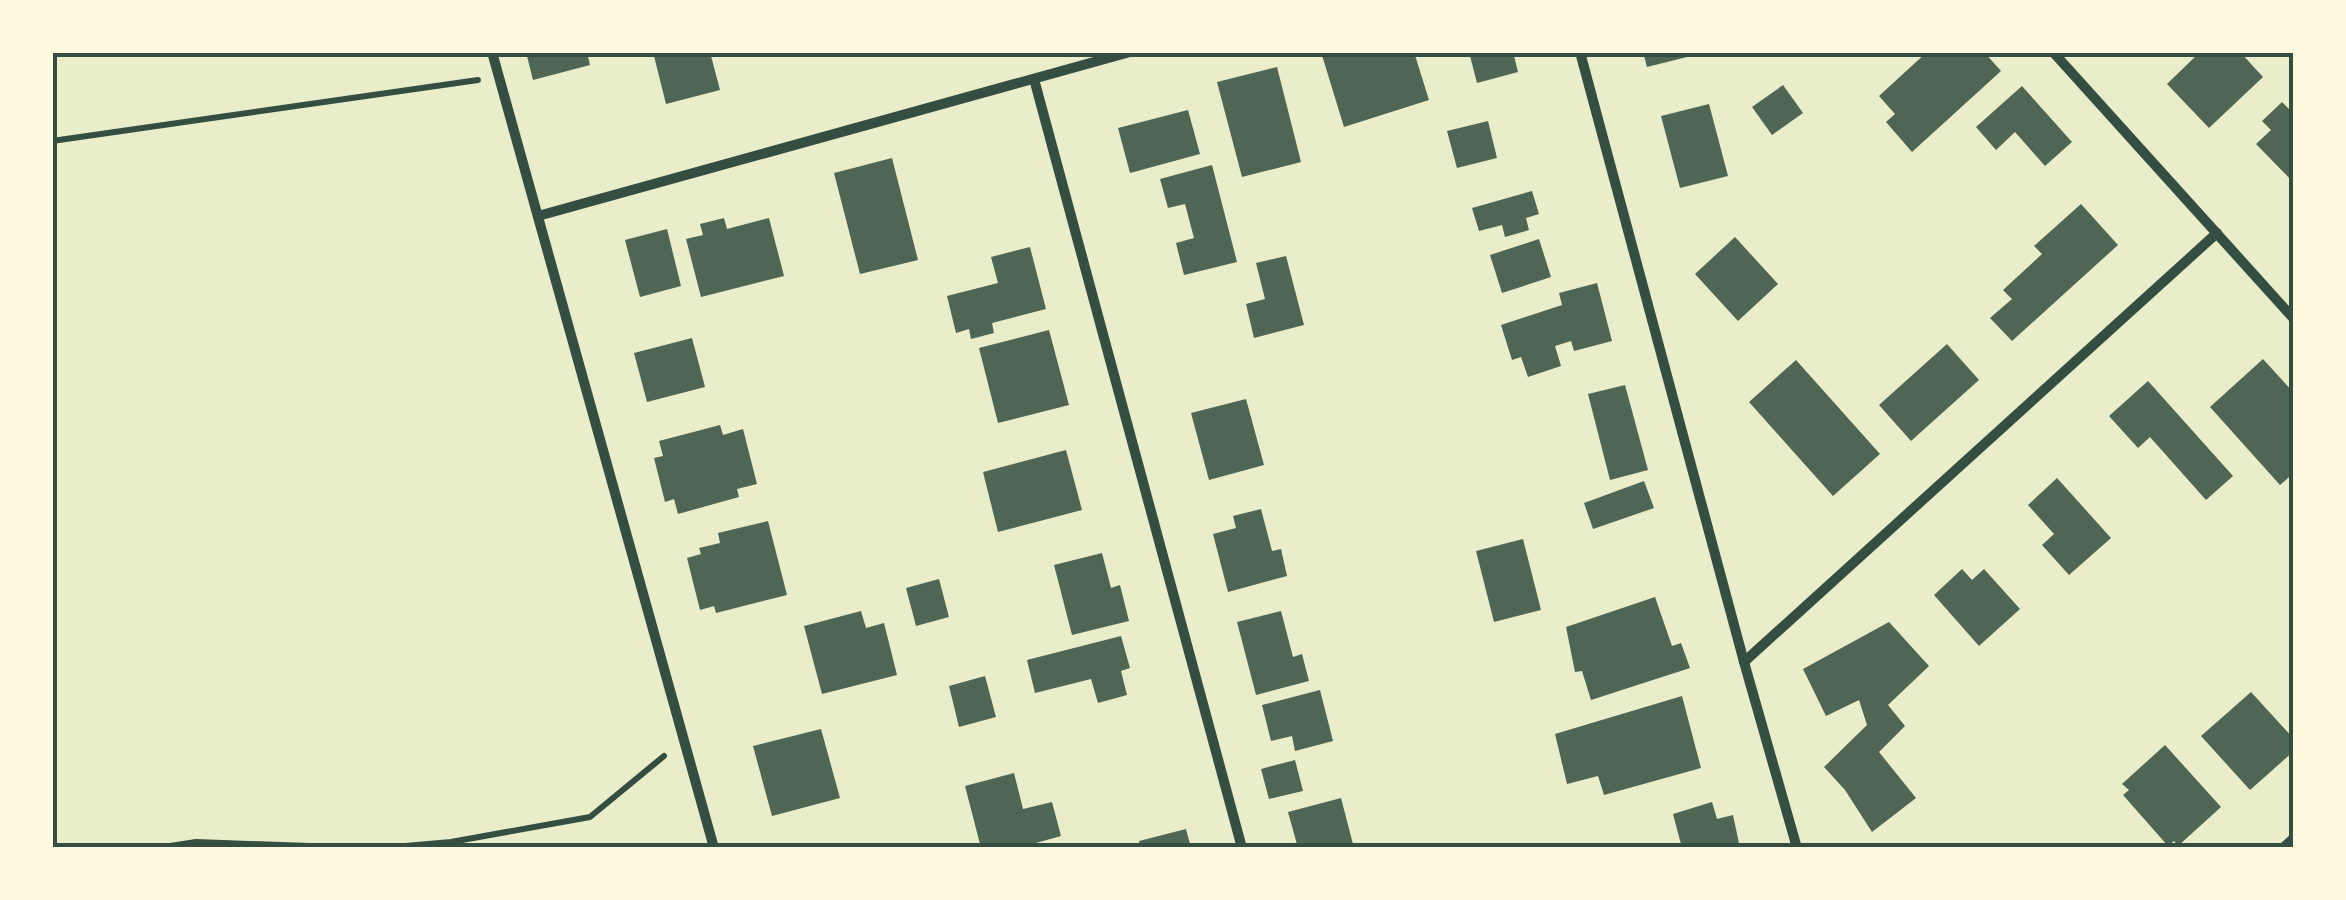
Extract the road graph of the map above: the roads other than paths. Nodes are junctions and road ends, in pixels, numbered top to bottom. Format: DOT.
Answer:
graph roads {
  1 [pos="492,52"];
  2 [pos="1130,52"];
  3 [pos="1580,52"];
  4 [pos="2053,52"];
  5 [pos="1034,79"];
  6 [pos="538,216"];
  7 [pos="2217,233"];
  8 [pos="2294,318"];
  9 [pos="1744,662"];
  10 [pos="2294,838"];
  11 [pos="714,848"];
  12 [pos="1242,848"];
  13 [pos="1797,848"];
  14 [pos="2283,848"];
  1 -- 6 [label="street"];
  2 -- 5 [label="street"];
  3 -- 9 [label="street"];
  4 -- 7 [label="street"];
  5 -- 6 [label="street"];
  5 -- 12 [label="street"];
  6 -- 11 [label="street"];
  7 -- 8 [label="street"];
  7 -- 9 [label="street"];
  9 -- 13 [label="street"];
  10 -- 14 [label="street"];
}
